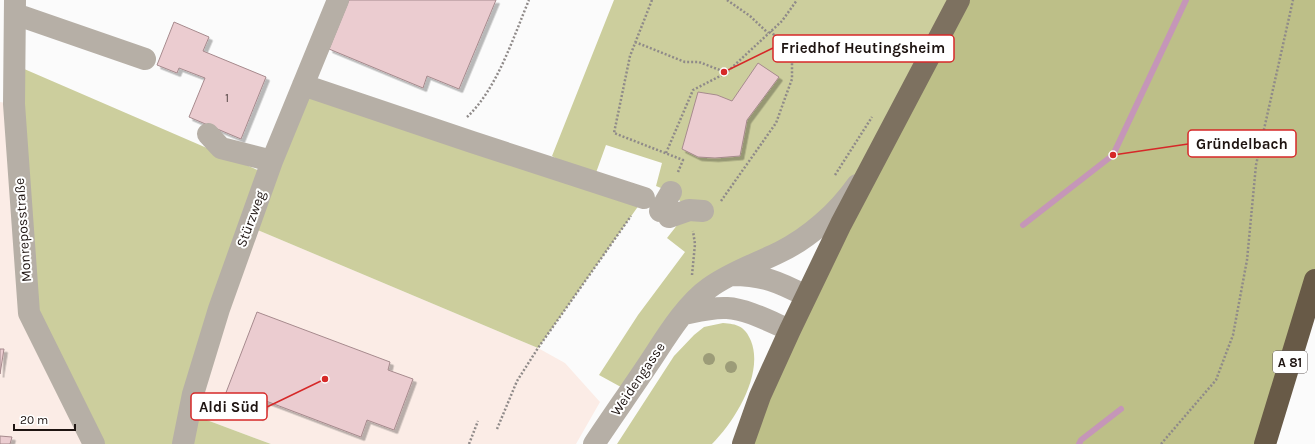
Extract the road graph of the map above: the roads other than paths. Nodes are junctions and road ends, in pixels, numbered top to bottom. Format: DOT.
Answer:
graph roads {
  1 [pos="338,0"];
  2 [pos="959,0"];
  3 [pos="15,7"];
  4 [pos="145,59"];
  5 [pos="303,85"];
  6 [pos="7,103"];
  7 [pos="208,134"];
  8 [pos="879,153"];
  9 [pos="272,160"];
  10 [pos="671,192"];
  11 [pos="658,209"];
  12 [pos="696,211"];
  13 [pos="731,275"];
  14 [pos="1315,280"];
  15 [pos="806,296"];
  16 [pos="684,314"];
  17 [pos="790,330"];
  18 [pos="94,444"];
  19 [pos="183,444"];
  20 [pos="594,444"];
  21 [pos="743,444"];
  22 [pos="1264,444"];
  1 -- 5 [label="street, Stürzweg"];
  2 -- 8 [label="main road"];
  3 -- 4 [label="street"];
  3 -- 6 [label="street, Monreposstraße"];
  5 -- 9 [label="street, Stürzweg"];
  5 -- 11 [label="street"];
  6 -- 18 [label="street, Monreposstraße"];
  7 -- 9 [label="street"];
  8 -- 13 [label="street, Weidengasse"];
  8 -- 15 [label="main road"];
  9 -- 19 [label="street, Stürzweg"];
  10 -- 11 [label="street"];
  11 -- 12 [label="street"];
  13 -- 15 [label="street"];
  13 -- 16 [label="street, Weidengasse"];
  14 -- 22 [label="highway, A 81"];
  15 -- 17 [label="main road"];
  16 -- 17 [label="street"];
  16 -- 20 [label="street, Weidengasse"];
  17 -- 21 [label="main road"];
}
